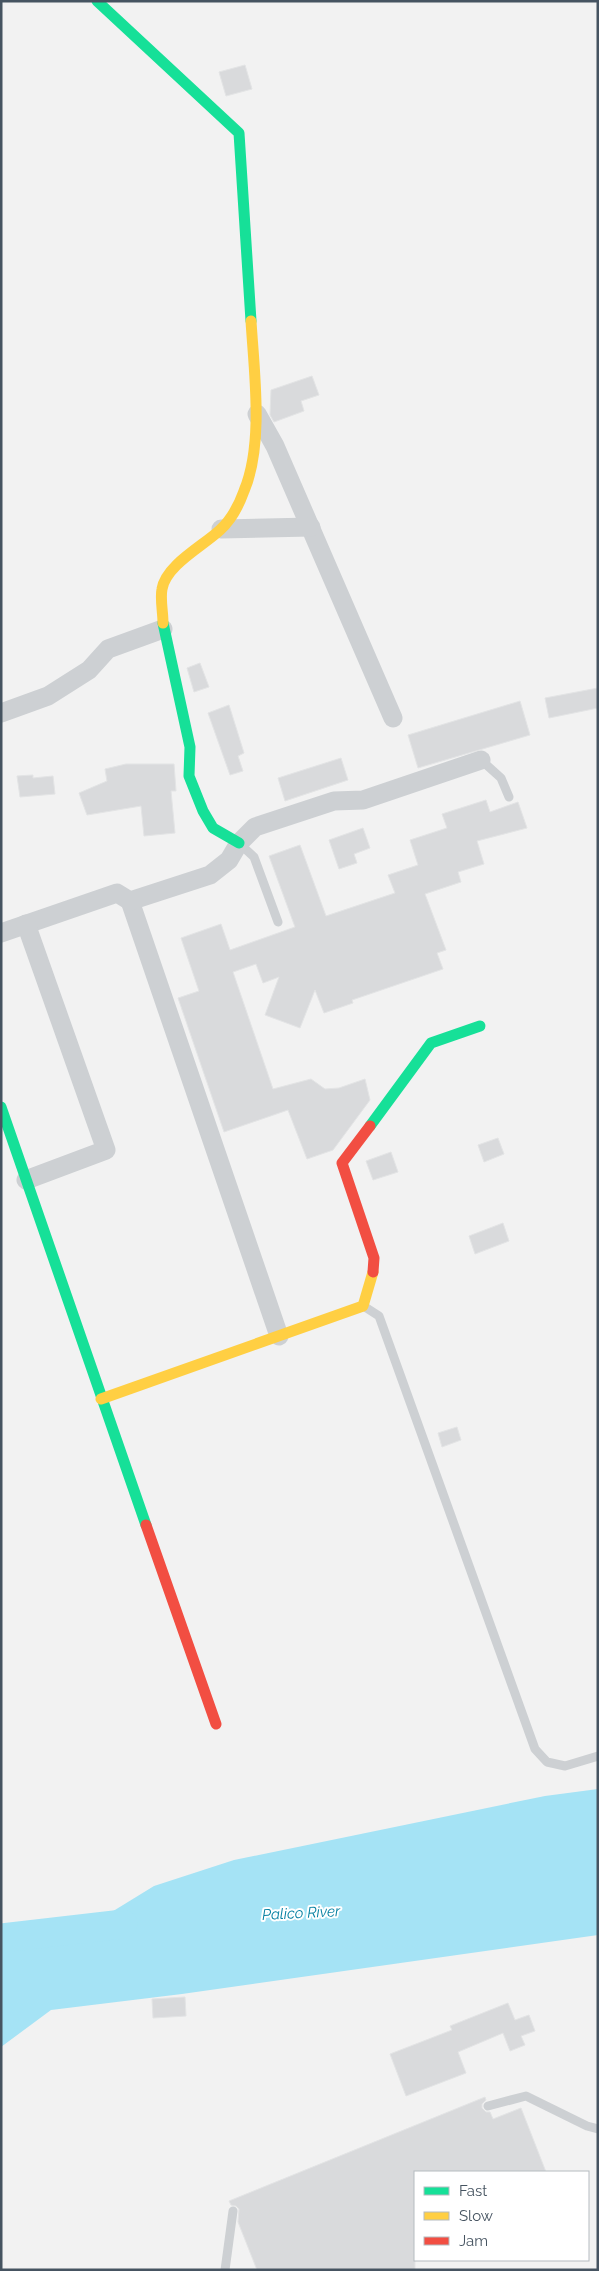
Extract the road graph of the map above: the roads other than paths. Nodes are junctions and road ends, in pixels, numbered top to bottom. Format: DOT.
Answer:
graph roads {
  1 [pos="97,1"];
  2 [pos="257,414"];
  3 [pos="311,527"];
  4 [pos="221,529"];
  5 [pos="164,629"];
  6 [pos="1,713"];
  7 [pos="393,718"];
  8 [pos="481,760"];
  9 [pos="508,797"];
  10 [pos="238,843"];
  11 [pos="130,901"];
  12 [pos="278,922"];
  13 [pos="26,924"];
  14 [pos="1,933"];
  15 [pos="480,1026"];
  16 [pos="1,1107"];
  17 [pos="26,1180"];
  18 [pos="363,1306"];
  19 [pos="279,1336"];
  20 [pos="101,1399"];
  21 [pos="216,1724"];
  22 [pos="598,1756"];
  23 [pos="488,2106"];
  24 [pos="598,2129"];
  25 [pos="234,2211"];
  26 [pos="225,2270"];
  1 -- 2 [label="street"];
  2 -- 3 [label="street"];
  2 -- 4 [label="street"];
  3 -- 4 [label="street"];
  3 -- 7 [label="street"];
  4 -- 5 [label="street"];
  5 -- 6 [label="street"];
  5 -- 10 [label="street"];
  8 -- 9 [label="lane"];
  8 -- 10 [label="street"];
  10 -- 11 [label="street"];
  10 -- 12 [label="lane"];
  11 -- 13 [label="street"];
  11 -- 19 [label="street"];
  13 -- 14 [label="street"];
  13 -- 17 [label="street"];
  15 -- 18 [label="street"];
  16 -- 17 [label="street"];
  17 -- 20 [label="street"];
  18 -- 19 [label="street"];
  18 -- 22 [label="lane"];
  19 -- 20 [label="street"];
  20 -- 21 [label="street"];
  23 -- 24 [label="lane"];
  25 -- 26 [label="lane"];
}
